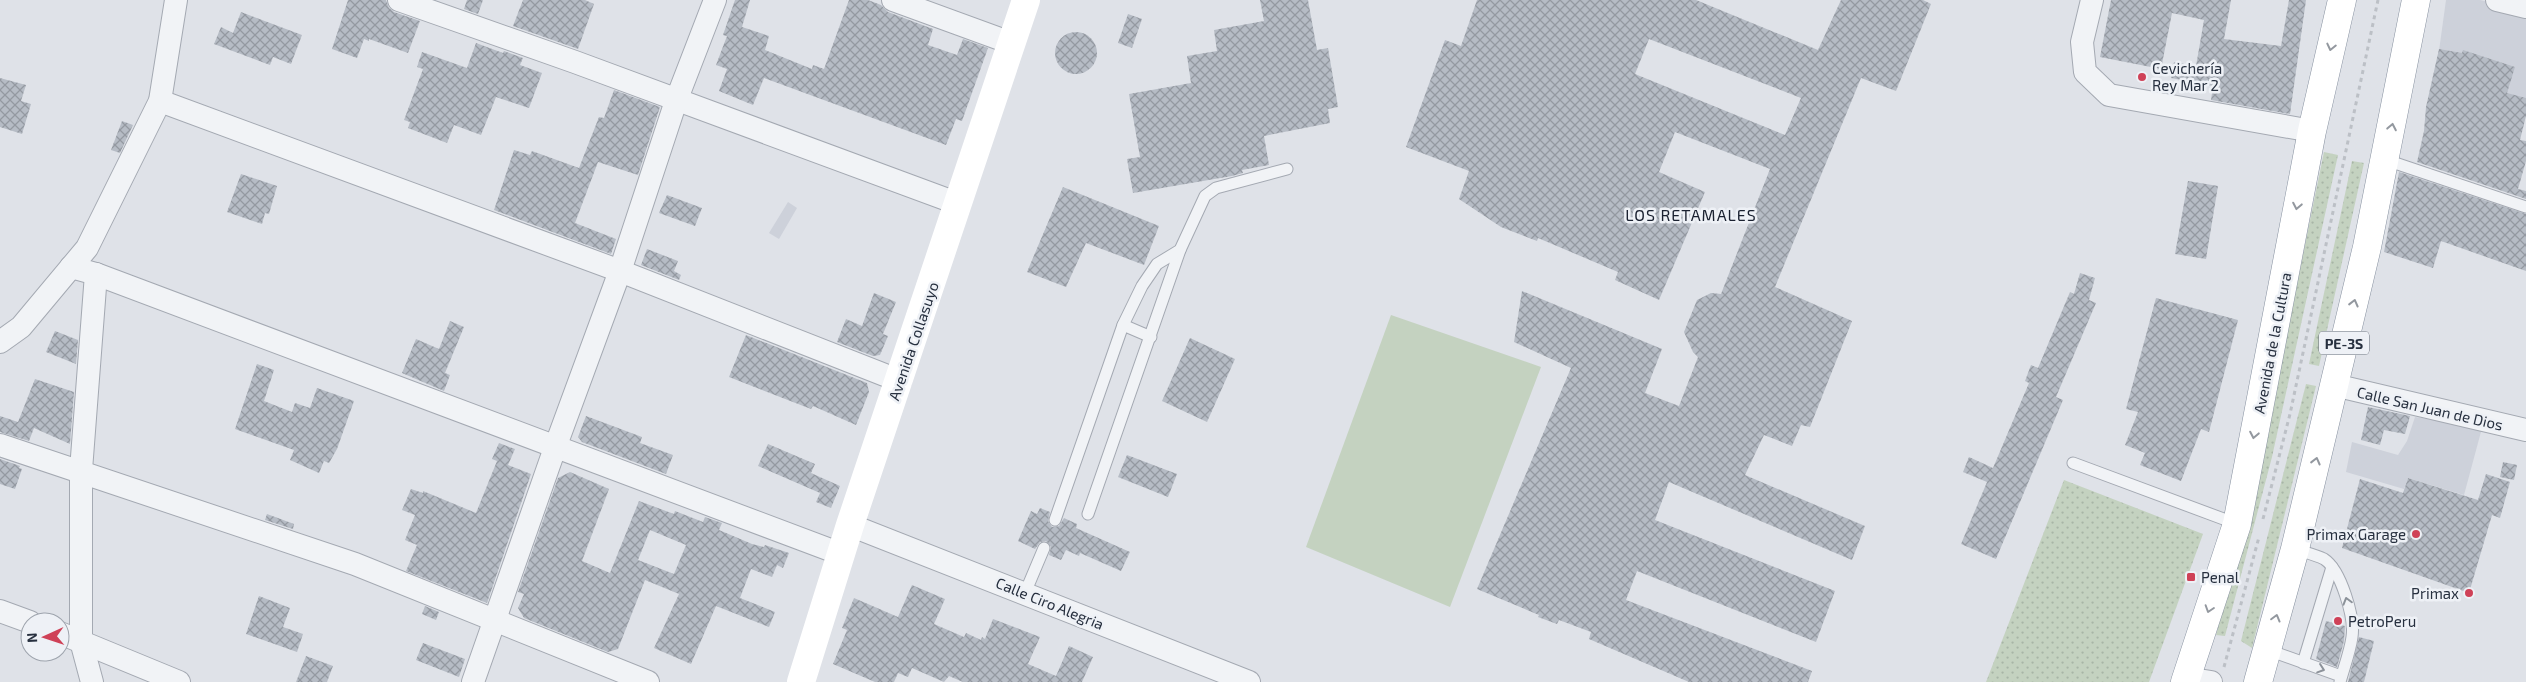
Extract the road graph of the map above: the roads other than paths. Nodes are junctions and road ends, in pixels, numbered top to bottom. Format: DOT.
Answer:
graph roads {
  1 [pos="176,0"];
  2 [pos="399,0"];
  3 [pos="714,0"];
  4 [pos="894,0"];
  5 [pos="1026,0"];
  6 [pos="2092,0"];
  7 [pos="2342,0"];
  8 [pos="2416,0"];
  9 [pos="2497,0"];
  10 [pos="2526,7"];
  11 [pos="1011,43"];
  12 [pos="160,101"];
  13 [pos="676,101"];
  14 [pos="2312,131"];
  15 [pos="2386,160"];
  16 [pos="1287,169"];
  17 [pos="959,204"];
  18 [pos="2526,207"];
  19 [pos="1180,250"];
  20 [pos="71,267"];
  21 [pos="620,271"];
  22 [pos="96,274"];
  23 [pos="1123,325"];
  24 [pos="1151,337"];
  25 [pos="0,342"];
  26 [pos="900,381"];
  27 [pos="2334,385"];
  28 [pos="2526,430"];
  29 [pos="0,445"];
  30 [pos="556,445"];
  31 [pos="2073,463"];
  32 [pos="81,470"];
  33 [pos="1088,514"];
  34 [pos="1055,520"];
  35 [pos="2237,524"];
  36 [pos="850,525"];
  37 [pos="1044,548"];
  38 [pos="2295,549"];
  39 [pos="841,554"];
  40 [pos="2332,567"];
  41 [pos="1026,593"];
  42 [pos="0,611"];
  43 [pos="20,618"];
  44 [pos="496,620"];
  45 [pos="70,637"];
  46 [pos="2268,650"];
  47 [pos="2303,663"];
  48 [pos="2201,679"];
  49 [pos="2340,679"];
  50 [pos="92,682"];
  51 [pos="179,682"];
  52 [pos="473,682"];
  53 [pos="648,682"];
  54 [pos="801,682"];
  55 [pos="1249,682"];
  56 [pos="2258,682"];
  1 -- 12 [label="street"];
  2 -- 13 [label="street"];
  3 -- 13 [label="street"];
  4 -- 11 [label="street"];
  5 -- 11 [label="main road, Avenida Collasuyo"];
  6 -- 14 [label="street"];
  7 -- 14 [label="main road, Avenida de la Cultura, one-way"];
  15 -- 8 [label="main road, PE-3S, one-way"];
  9 -- 10 [label="street"];
  11 -- 17 [label="main road, Avenida Collasuyo"];
  12 -- 20 [label="street"];
  12 -- 21 [label="street"];
  13 -- 17 [label="street"];
  13 -- 21 [label="street"];
  14 -- 35 [label="main road, Avenida de la Cultura, one-way"];
  15 -- 18 [label="lane"];
  27 -- 15 [label="main road, PE-3S, one-way"];
  16 -- 19 [label="lane"];
  17 -- 26 [label="main road, Avenida Collasuyo"];
  19 -- 23 [label="lane"];
  19 -- 24 [label="lane"];
  20 -- 22 [label="street"];
  20 -- 25 [label="street"];
  21 -- 26 [label="street"];
  21 -- 30 [label="street"];
  22 -- 30 [label="street"];
  22 -- 32 [label="street"];
  23 -- 24 [label="lane"];
  23 -- 34 [label="lane"];
  24 -- 33 [label="lane"];
  26 -- 36 [label="main road, Avenida Collasuyo"];
  27 -- 28 [label="street, Calle San Juan de Dios"];
  38 -- 27 [label="main road, PE-3S, one-way"];
  29 -- 32 [label="street"];
  30 -- 39 [label="street"];
  30 -- 44 [label="street"];
  31 -- 35 [label="lane"];
  32 -- 44 [label="street"];
  32 -- 45 [label="street"];
  35 -- 48 [label="main road, Avenida de la Cultura, one-way"];
  36 -- 39 [label="main road, Avenida Collasuyo"];
  36 -- 41 [label="street, Calle Ciro Alegria"];
  37 -- 41 [label="lane"];
  38 -- 40 [label="lane"];
  46 -- 38 [label="main road, PE-3S, one-way"];
  39 -- 54 [label="main road, Avenida Collasuyo"];
  40 -- 47 [label="lane"];
  49 -- 40 [label="lane, one-way"];
  41 -- 55 [label="street, Calle Ciro Alegria"];
  42 -- 43 [label="street"];
  44 -- 52 [label="street"];
  44 -- 53 [label="street"];
  45 -- 50 [label="street"];
  45 -- 51 [label="street"];
  46 -- 47 [label="lane"];
  46 -- 56 [label="main road, PE-3S"];
  47 -- 49 [label="lane, one-way"];
}
